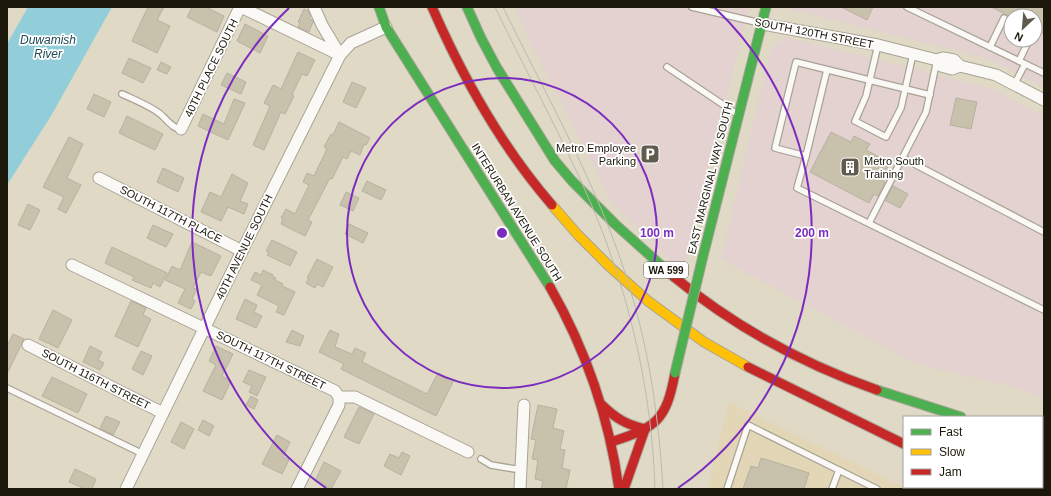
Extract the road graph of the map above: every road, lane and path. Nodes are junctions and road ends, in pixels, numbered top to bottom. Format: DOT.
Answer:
graph roads {
  1 [pos="241,7"];
  2 [pos="314,7"];
  3 [pos="379,7"];
  4 [pos="432,7"];
  5 [pos="467,7"];
  6 [pos="692,7"];
  7 [pos="766,7"];
  8 [pos="907,7"];
  9 [pos="914,8"];
  10 [pos="712,9"];
  11 [pos="1003,20"];
  12 [pos="762,24"];
  13 [pos="386,27"];
  14 [pos="878,45"];
  15 [pos="990,47"];
  16 [pos="1025,48"];
  17 [pos="913,54"];
  18 [pos="340,55"];
  19 [pos="937,60"];
  20 [pos="1019,61"];
  21 [pos="1025,64"];
  22 [pos="667,67"];
  23 [pos="827,70"];
  24 [pos="1044,73"];
  25 [pos="870,80"];
  26 [pos="1014,84"];
  27 [pos="905,89"];
  28 [pos="122,94"];
  29 [pos="930,95"];
  30 [pos="1044,100"];
  31 [pos="739,115"];
  32 [pos="181,128"];
  33 [pos="806,156"];
  34 [pos="903,158"];
  35 [pos="99,178"];
  36 [pos="869,223"];
  37 [pos="1044,232"];
  38 [pos="242,251"];
  39 [pos="72,265"];
  40 [pos="1044,310"];
  41 [pos="204,328"];
  42 [pos="28,345"];
  43 [pos="7,388"];
  44 [pos="339,397"];
  45 [pos="524,404"];
  46 [pos="602,404"];
  47 [pos="163,413"];
  48 [pos="958,416"];
  49 [pos="645,429"];
  50 [pos="611,442"];
  51 [pos="903,443"];
  52 [pos="468,452"];
  53 [pos="142,454"];
  54 [pos="481,459"];
  55 [pos="521,470"];
  56 [pos="839,470"];
  57 [pos="126,489"];
  58 [pos="297,489"];
  59 [pos="520,489"];
  60 [pos="619,489"];
  61 [pos="624,489"];
  62 [pos="727,489"];
  63 [pos="832,489"];
  64 [pos="877,489"];
  1 -- 18 [label="street"];
  1 -- 32 [label="street, 40TH PLACE SOUTH"];
  2 -- 18 [label="street"];
  3 -- 13 [label="main road, INTERURBAN AVENUE SOUTH"];
  4 -- 51 [label="main road, WA 599"];
  5 -- 48 [label="main road, WA 599"];
  6 -- 10 [label="lane, SOUTH 120TH STREET"];
  7 -- 12 [label="main road, EAST MARGINAL WAY SOUTH"];
  8 -- 9 [label="lane"];
  9 -- 15 [label="lane"];
  10 -- 12 [label="lane, SOUTH 120TH STREET"];
  11 -- 15 [label="lane"];
  12 -- 14 [label="street, SOUTH 120TH STREET"];
  12 -- 31 [label="main road, EAST MARGINAL WAY SOUTH"];
  13 -- 18 [label="street, 40TH AVENUE SOUTH"];
  13 -- 46 [label="main road, INTERURBAN AVENUE SOUTH"];
  14 -- 17 [label="street, SOUTH 120TH STREET"];
  14 -- 25 [label="lane"];
  15 -- 20 [label="lane"];
  16 -- 20 [label="lane"];
  17 -- 19 [label="street, SOUTH 120TH STREET"];
  17 -- 27 [label="lane"];
  18 -- 38 [label="street, 40TH AVENUE SOUTH"];
  19 -- 26 [label="street, SOUTH 120TH STREET"];
  19 -- 29 [label="lane"];
  20 -- 21 [label="lane"];
  21 -- 24 [label="lane"];
  21 -- 26 [label="lane"];
  22 -- 31 [label="lane"];
  23 -- 25 [label="lane"];
  23 -- 33 [label="lane"];
  23 -- 33 [label="lane"];
  25 -- 27 [label="lane"];
  25 -- 27 [label="lane"];
  26 -- 30 [label="street, SOUTH 120TH STREET"];
  27 -- 29 [label="lane"];
  28 -- 32 [label="lane"];
  29 -- 34 [label="lane"];
  31 -- 49 [label="main road, EAST MARGINAL WAY SOUTH, bridge"];
  33 -- 36 [label="lane"];
  34 -- 36 [label="lane"];
  34 -- 37 [label="lane"];
  35 -- 38 [label="street, SOUTH 117TH PLACE"];
  36 -- 40 [label="lane"];
  38 -- 41 [label="street, 40TH AVENUE SOUTH"];
  39 -- 41 [label="street, SOUTH 117TH STREET"];
  41 -- 44 [label="street, SOUTH 117TH STREET"];
  41 -- 47 [label="street, 40TH AVENUE SOUTH"];
  42 -- 47 [label="street, SOUTH 116TH STREET"];
  43 -- 53 [label="lane"];
  44 -- 52 [label="street"];
  44 -- 58 [label="street"];
  45 -- 55 [label="street"];
  46 -- 49 [label="main road"];
  46 -- 50 [label="main road, INTERURBAN AVENUE SOUTH"];
  47 -- 53 [label="street, 40TH AVENUE SOUTH"];
  49 -- 50 [label="main road, EAST MARGINAL WAY SOUTH"];
  49 -- 61 [label="main road"];
  50 -- 60 [label="main road"];
  53 -- 57 [label="street, 40TH AVENUE SOUTH"];
  54 -- 55 [label="lane"];
  55 -- 59 [label="street"];
  56 -- 62 [label="lane"];
  56 -- 63 [label="lane"];
  56 -- 64 [label="lane"];
}
